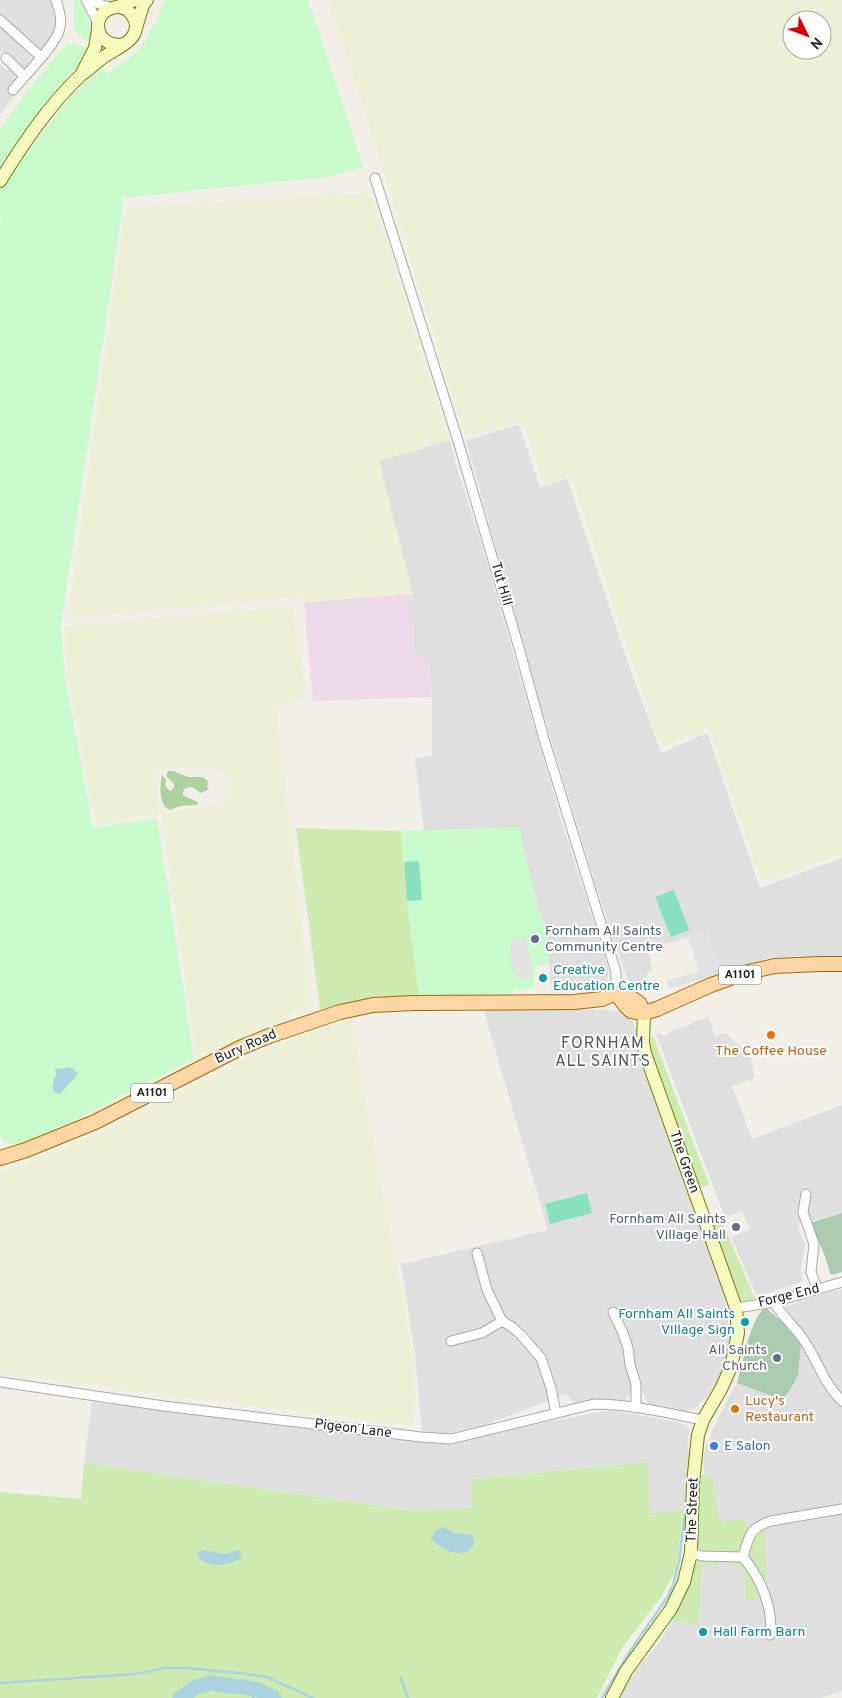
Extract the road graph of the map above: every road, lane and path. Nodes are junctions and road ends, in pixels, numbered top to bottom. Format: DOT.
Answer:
graph roads {
  1 [pos="56,0"];
  2 [pos="87,0"];
  3 [pos="135,0"];
  4 [pos="147,0"];
  5 [pos="114,8"];
  6 [pos="0,20"];
  7 [pos="98,25"];
  8 [pos="136,30"];
  9 [pos="124,44"];
  10 [pos="41,57"];
  11 [pos="6,58"];
  12 [pos="24,76"];
  13 [pos="81,76"];
  14 [pos="13,90"];
  15 [pos="375,178"];
  16 [pos="0,181"];
  17 [pos="842,964"];
  18 [pos="616,993"];
  19 [pos="644,1014"];
  20 [pos="0,1158"];
  21 [pos="806,1194"];
  22 [pos="477,1253"];
  23 [pos="842,1282"];
  24 [pos="817,1289"];
  25 [pos="774,1302"];
  26 [pos="736,1308"];
  27 [pos="613,1312"];
  28 [pos="502,1321"];
  29 [pos="451,1341"];
  30 [pos="0,1382"];
  31 [pos="840,1397"];
  32 [pos="636,1408"];
  33 [pos="556,1412"];
  34 [pos="702,1420"];
  35 [pos="842,1509"];
  36 [pos="691,1553"];
  37 [pos="743,1557"];
  38 [pos="770,1634"];
  39 [pos="612,1698"];
  1 -- 10 [label="street"];
  2 -- 5 [label="street"];
  2 -- 7 [label="street"];
  3 -- 5 [label="main road"];
  4 -- 8 [label="main road"];
  5 -- 7 [label="main road"];
  5 -- 8 [label="main road"];
  6 -- 10 [label="street"];
  7 -- 9 [label="main road"];
  7 -- 13 [label="main road"];
  8 -- 9 [label="main road"];
  9 -- 13 [label="main road"];
  10 -- 12 [label="street"];
  11 -- 12 [label="street"];
  12 -- 14 [label="street"];
  13 -- 16 [label="main road"];
  15 -- 18 [label="street, Tut Hill"];
  17 -- 19 [label="main road, A1101"];
  18 -- 19 [label="main road"];
  18 -- 20 [label="main road, Bury Road / A1101"];
  19 -- 26 [label="main road, The Green"];
  21 -- 24 [label="street"];
  22 -- 28 [label="street"];
  23 -- 24 [label="street, Forge End"];
  24 -- 25 [label="street, Forge End"];
  25 -- 26 [label="street, Forge End"];
  25 -- 31 [label="street"];
  26 -- 34 [label="main road, The Street"];
  27 -- 32 [label="street"];
  28 -- 29 [label="street"];
  28 -- 33 [label="street"];
  30 -- 33 [label="street, Pigeon Lane"];
  32 -- 33 [label="street, Pigeon Lane"];
  32 -- 34 [label="street, Pigeon Lane"];
  34 -- 36 [label="main road, The Street"];
  35 -- 37 [label="street"];
  36 -- 37 [label="street"];
  36 -- 39 [label="main road, The Street"];
  37 -- 38 [label="street"];
}
